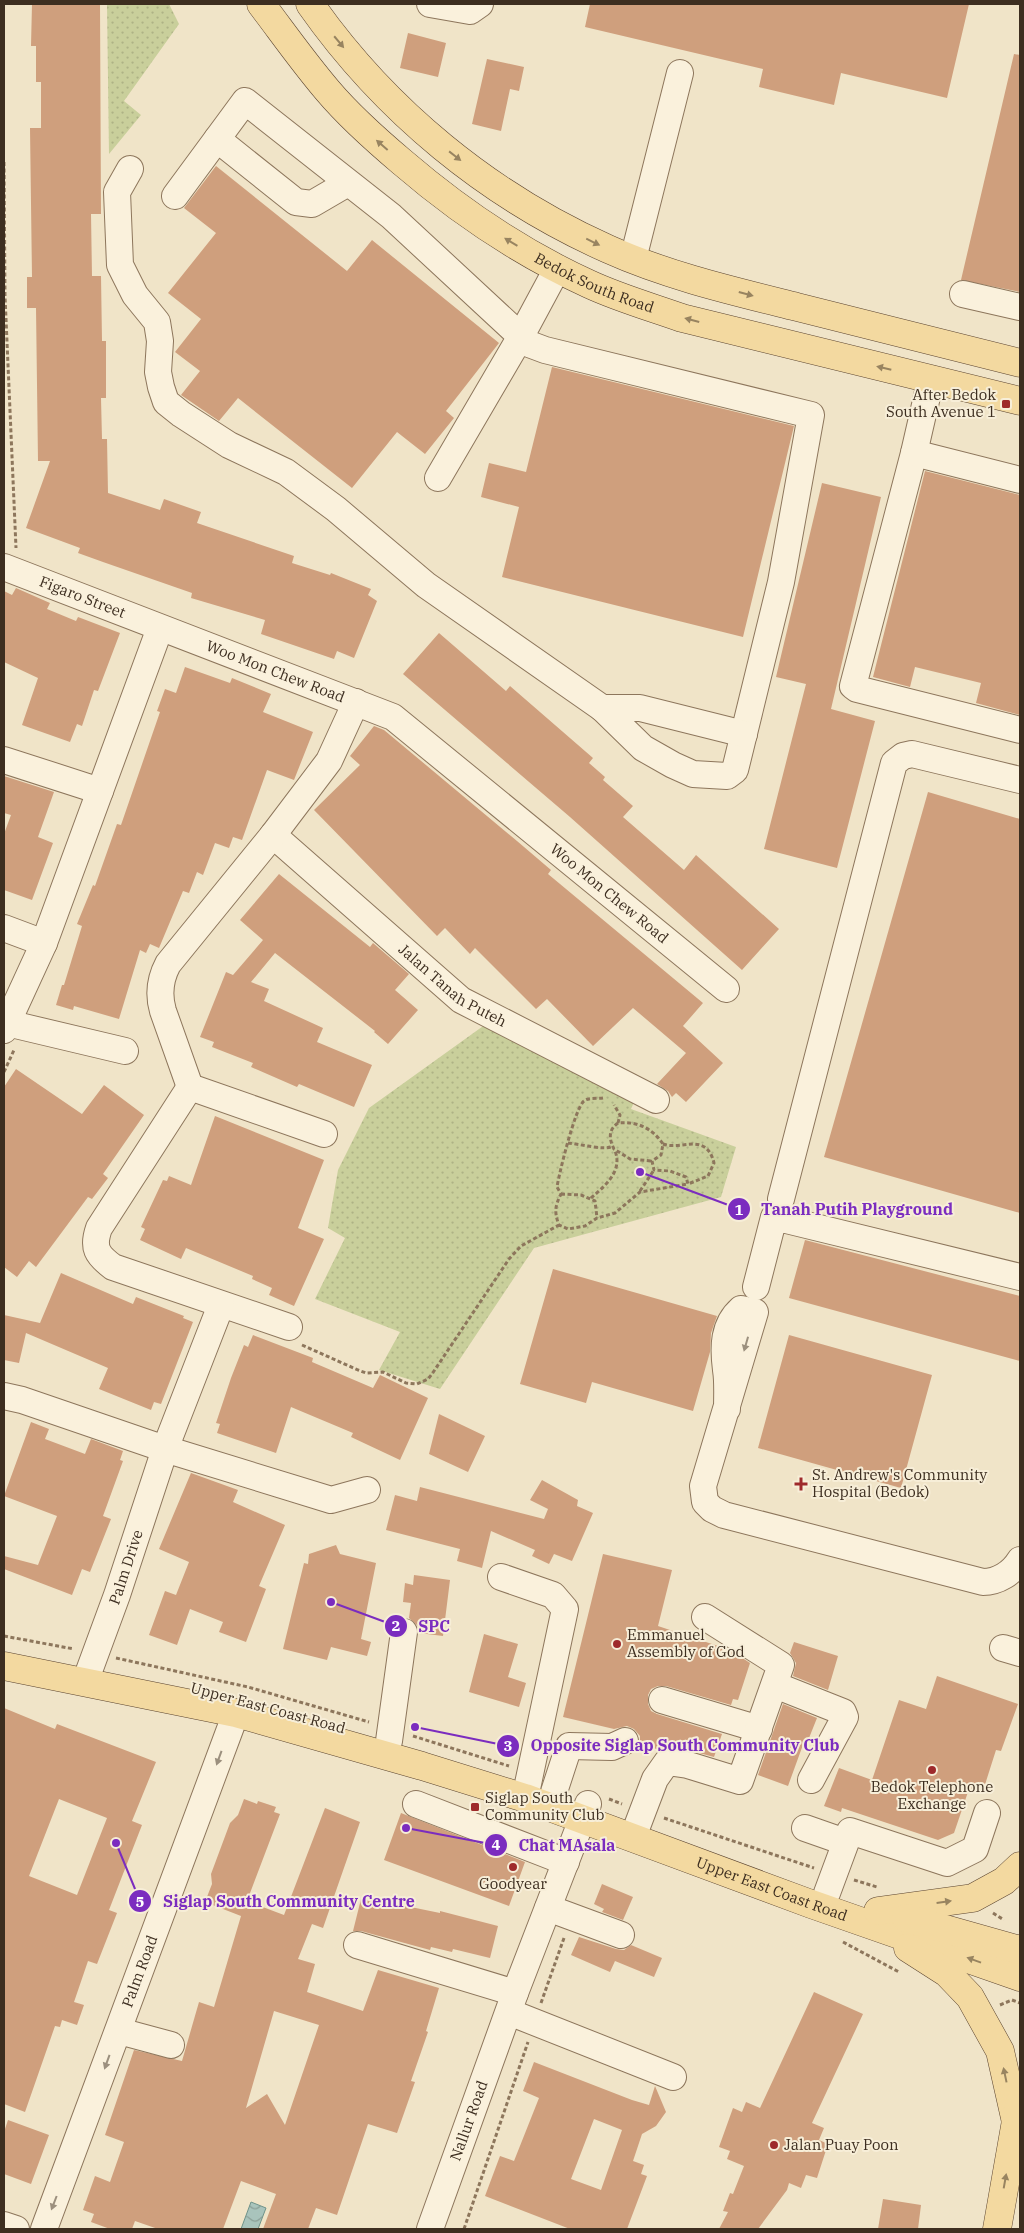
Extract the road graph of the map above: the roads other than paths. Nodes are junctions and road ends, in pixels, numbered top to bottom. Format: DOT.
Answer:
graph roads {
  1 [pos="261,4"];
  2 [pos="310,4"];
  3 [pos="430,4"];
  4 [pos="480,4"];
  5 [pos="680,73"];
  6 [pos="217,139"];
  7 [pos="130,169"];
  8 [pos="348,183"];
  9 [pos="175,196"];
  10 [pos="633,259"];
  11 [pos="557,268"];
  12 [pos="963,294"];
  13 [pos="1020,307"];
  14 [pos="521,336"];
  15 [pos="1020,363"];
  16 [pos="931,379"];
  17 [pos="1020,401"];
  18 [pos="914,453"];
  19 [pos="438,478"];
  20 [pos="1020,480"];
  21 [pos="10,561"];
  22 [pos="160,628"];
  23 [pos="356,702"];
  24 [pos="602,708"];
  25 [pos="1020,730"];
  26 [pos="744,734"];
  27 [pos="4,760"];
  28 [pos="1020,780"];
  29 [pos="100,792"];
  30 [pos="273,835"];
  31 [pos="4,928"];
  32 [pos="44,943"];
  33 [pos="726,989"];
  34 [pos="6,1027"];
  35 [pos="125,1051"];
  36 [pos="190,1087"];
  37 [pos="656,1100"];
  38 [pos="324,1134"];
  39 [pos="781,1199"];
  40 [pos="1020,1277"];
  41 [pos="756,1287"];
  42 [pos="221,1305"];
  43 [pos="289,1327"];
  44 [pos="4,1396"];
  45 [pos="727,1409"];
  46 [pos="165,1449"];
  47 [pos="367,1490"];
  48 [pos="1020,1560"];
  49 [pos="501,1577"];
  50 [pos="705,1616"];
  51 [pos="404,1632"];
  52 [pos="4,1649"];
  53 [pos="91,1664"];
  54 [pos="4,1666"];
  55 [pos="775,1685"];
  56 [pos="662,1700"];
  57 [pos="236,1713"];
  58 [pos="759,1729"];
  59 [pos="389,1741"];
  60 [pos="625,1741"];
  61 [pos="811,1780"];
  62 [pos="527,1791"];
  63 [pos="554,1792"];
  64 [pos="416,1804"];
  65 [pos="590,1806"];
  66 [pos="988,1812"];
  67 [pos="638,1824"];
  68 [pos="805,1828"];
  69 [pos="845,1842"];
  70 [pos="566,1862"];
  71 [pos="1020,1866"];
  72 [pos="824,1891"];
  73 [pos="878,1899"];
  74 [pos="548,1908"];
  75 [pos="620,1935"];
  76 [pos="357,1946"];
  77 [pos="1020,1950"];
  78 [pos="1020,1976"];
  79 [pos="512,2003"];
  80 [pos="118,2032"];
  81 [pos="171,2045"];
  82 [pos="673,2078"];
  83 [pos="1018,2110"];
  84 [pos="4,2225"];
  85 [pos="16,2229"];
  86 [pos="44,2229"];
  87 [pos="430,2229"];
  88 [pos="997,2229"];
  11 -- 1 [label="main road, Bedok South Road, one-way"];
  2 -- 10 [label="main road, one-way"];
  3 -- 4 [label="street"];
  5 -- 10 [label="street"];
  6 -- 8 [label="street"];
  6 -- 8 [label="street"];
  6 -- 9 [label="street"];
  7 -- 24 [label="street"];
  8 -- 14 [label="street"];
  10 -- 15 [label="main road, one-way"];
  11 -- 14 [label="street"];
  16 -- 11 [label="main road, Bedok South Road, one-way"];
  12 -- 13 [label="street"];
  14 -- 19 [label="street"];
  14 -- 26 [label="street"];
  16 -- 17 [label="main road, Bedok South Road"];
  16 -- 18 [label="street"];
  18 -- 20 [label="street"];
  18 -- 25 [label="street"];
  21 -- 22 [label="street, Figaro Street"];
  22 -- 23 [label="street, Woo Mon Chew Road"];
  22 -- 29 [label="street"];
  23 -- 30 [label="street"];
  23 -- 33 [label="street, Woo Mon Chew Road"];
  24 -- 26 [label="street"];
  24 -- 26 [label="street"];
  27 -- 29 [label="street"];
  28 -- 39 [label="street"];
  29 -- 32 [label="street"];
  30 -- 36 [label="street"];
  30 -- 37 [label="street, Jalan Tanah Puteh"];
  31 -- 32 [label="street"];
  32 -- 34 [label="street"];
  34 -- 35 [label="street"];
  36 -- 38 [label="street"];
  36 -- 42 [label="street"];
  40 -- 41 [label="street"];
  42 -- 43 [label="street"];
  42 -- 46 [label="street, Palm Drive"];
  44 -- 46 [label="street"];
  45 -- 48 [label="street"];
  46 -- 47 [label="street"];
  46 -- 53 [label="street, Palm Drive"];
  49 -- 62 [label="street"];
  50 -- 55 [label="street"];
  51 -- 59 [label="street"];
  52 -- 53 [label="main road, Upper East Coast Road"];
  53 -- 54 [label="main road, Upper East Coast Road"];
  53 -- 57 [label="main road, Upper East Coast Road"];
  53 -- 59 [label="main road, Upper East Coast Road"];
  55 -- 58 [label="street"];
  55 -- 61 [label="street"];
  56 -- 58 [label="street"];
  57 -- 62 [label="main road, Upper East Coast Road"];
  57 -- 80 [label="street, Palm Road, one-way"];
  58 -- 67 [label="street"];
  59 -- 62 [label="main road, Upper East Coast Road"];
  60 -- 63 [label="street"];
  62 -- 63 [label="main road, Upper East Coast Road"];
  62 -- 65 [label="main road, Upper East Coast Road"];
  63 -- 65 [label="main road, Upper East Coast Road"];
  64 -- 70 [label="street"];
  65 -- 67 [label="main road, Upper East Coast Road"];
  65 -- 70 [label="street, Nallur Road"];
  66 -- 69 [label="street"];
  67 -- 72 [label="main road, Upper East Coast Road"];
  68 -- 69 [label="street"];
  69 -- 72 [label="street"];
  70 -- 74 [label="street, Nallur Road"];
  73 -- 71 [label="main road, one-way"];
  72 -- 73 [label="main road, Upper East Coast Road"];
  78 -- 72 [label="main road, Upper East Coast Road, one-way"];
  83 -- 72 [label="main road, one-way"];
  73 -- 77 [label="main road, Upper East Coast Road"];
  74 -- 75 [label="street"];
  74 -- 79 [label="street, Nallur Road"];
  76 -- 79 [label="street"];
  79 -- 82 [label="street"];
  79 -- 87 [label="street, Nallur Road"];
  80 -- 81 [label="street"];
  80 -- 86 [label="street, Palm Road, one-way"];
  88 -- 83 [label="main road, one-way"];
  84 -- 85 [label="street"];
}
